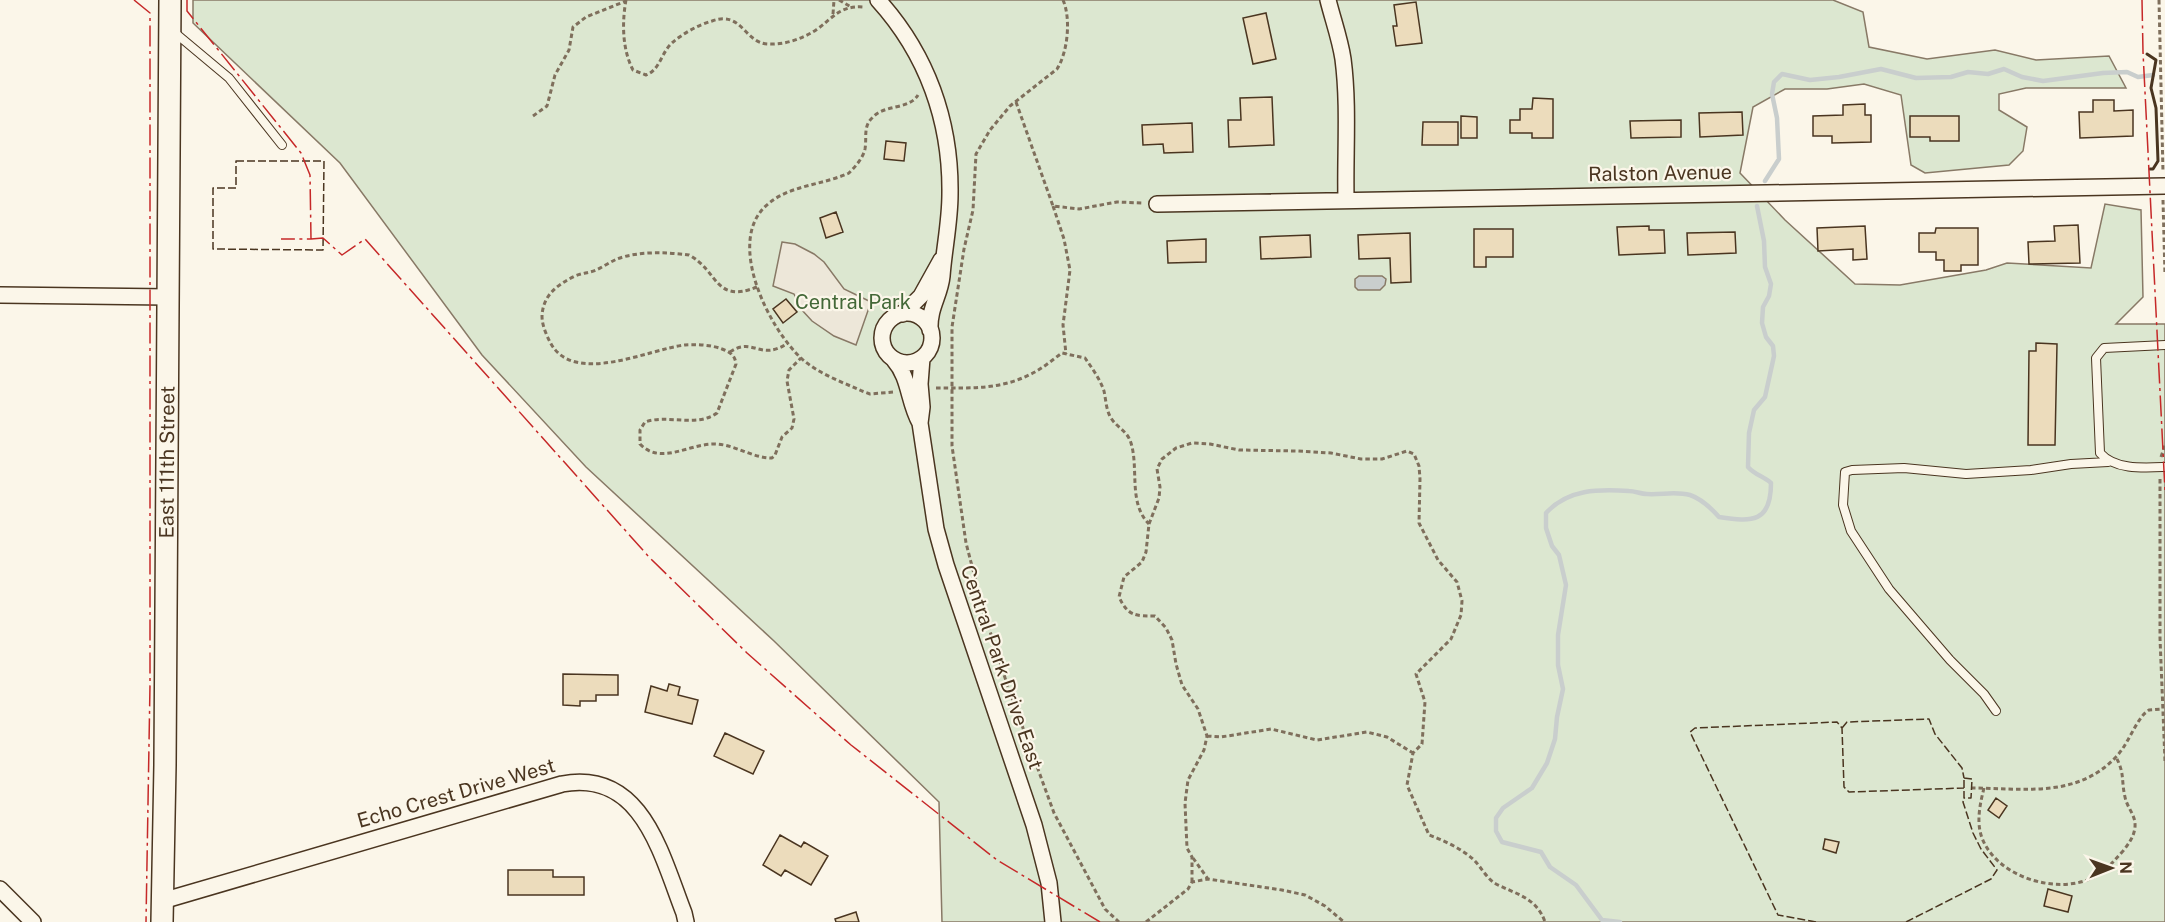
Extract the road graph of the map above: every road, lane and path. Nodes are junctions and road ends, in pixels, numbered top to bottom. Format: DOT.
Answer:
graph roads {
  1 [pos="170,0"];
  2 [pos="626,0"];
  3 [pos="834,0"];
  4 [pos="839,0"];
  5 [pos="1063,0"];
  6 [pos="1328,0"];
  7 [pos="2159,0"];
  8 [pos="875,5"];
  9 [pos="851,7"];
  10 [pos="833,14"];
  11 [pos="170,29"];
  12 [pos="920,90"];
  13 [pos="1016,102"];
  14 [pos="533,116"];
  15 [pos="282,145"];
  16 [pos="2164,186"];
  17 [pos="1346,200"];
  18 [pos="1156,204"];
  19 [pos="1053,206"];
  20 [pos="943,258"];
  21 [pos="2165,275"];
  22 [pos="757,288"];
  23 [pos="0,295"];
  24 [pos="169,297"];
  25 [pos="903,314"];
  26 [pos="930,330"];
  27 [pos="788,343"];
  28 [pos="2165,345"];
  29 [pos="730,352"];
  30 [pos="1066,354"];
  31 [pos="801,358"];
  32 [pos="922,358"];
  33 [pos="894,360"];
  34 [pos="927,388"];
  35 [pos="952,388"];
  36 [pos="903,390"];
  37 [pos="920,423"];
  38 [pos="2165,445"];
  39 [pos="2108,462"];
  40 [pos="2162,467"];
  41 [pos="1149,524"];
  42 [pos="2162,709"];
  43 [pos="1996,711"];
  44 [pos="1207,736"];
  45 [pos="1413,753"];
  46 [pos="2116,757"];
  47 [pos="2165,761"];
  48 [pos="1971,788"];
  49 [pos="1984,788"];
  50 [pos="1192,856"];
  51 [pos="1208,879"];
  52 [pos="1192,882"];
  53 [pos="0,888"];
  54 [pos="162,912"];
  55 [pos="33,922"];
  56 [pos="686,922"];
  57 [pos="1053,922"];
  58 [pos="1119,922"];
  59 [pos="1146,922"];
  60 [pos="1344,922"];
  61 [pos="1545,922"];
  1 -- 11 [label="main road, East 111th Street"];
  2 -- 10 [label="path"];
  2 -- 14 [label="path"];
  3 -- 10 [label="path"];
  4 -- 9 [label="path"];
  5 -- 13 [label="path"];
  6 -- 17 [label="street"];
  7 -- 16 [label="path"];
  8 -- 9 [label="path"];
  8 -- 20 [label="street, Central Park Drive East"];
  9 -- 10 [label="path"];
  11 -- 15 [label="lane"];
  11 -- 24 [label="main road, East 111th Street"];
  12 -- 22 [label="path"];
  13 -- 19 [label="path"];
  13 -- 35 [label="path"];
  16 -- 17 [label="street, Ralston Avenue"];
  16 -- 21 [label="path"];
  17 -- 18 [label="street, Ralston Avenue"];
  18 -- 19 [label="path"];
  19 -- 30 [label="path"];
  20 -- 25 [label="street, Central Park Drive East"];
  20 -- 26 [label="street, Central Park Drive East"];
  22 -- 27 [label="path"];
  22 -- 29 [label="path"];
  23 -- 24 [label="street"];
  24 -- 54 [label="main road, East 111th Street"];
  25 -- 26 [label="street"];
  25 -- 33 [label="street, Central Park Drive East"];
  26 -- 32 [label="street, Central Park Drive East"];
  27 -- 29 [label="path"];
  27 -- 31 [label="path"];
  28 -- 39 [label="lane"];
  29 -- 31 [label="path"];
  30 -- 35 [label="path"];
  30 -- 41 [label="path"];
  31 -- 36 [label="path"];
  32 -- 33 [label="street"];
  32 -- 37 [label="street, Central Park Drive East"];
  33 -- 37 [label="street, Central Park Drive East"];
  34 -- 35 [label="path"];
  35 -- 58 [label="path"];
  37 -- 57 [label="street, Central Park Drive East"];
  38 -- 40 [label="path"];
  39 -- 40 [label="lane"];
  39 -- 43 [label="lane"];
  40 -- 42 [label="path"];
  41 -- 44 [label="path"];
  41 -- 45 [label="path"];
  42 -- 46 [label="path"];
  42 -- 47 [label="path"];
  44 -- 45 [label="path"];
  44 -- 50 [label="path"];
  45 -- 61 [label="path"];
  46 -- 49 [label="path"];
  46 -- 49 [label="path"];
  48 -- 49 [label="path"];
  50 -- 51 [label="path"];
  50 -- 52 [label="path"];
  51 -- 52 [label="path"];
  51 -- 60 [label="path"];
  52 -- 59 [label="path"];
  53 -- 55 [label="street"];
  54 -- 56 [label="street, Echo Crest Drive West"];
}
